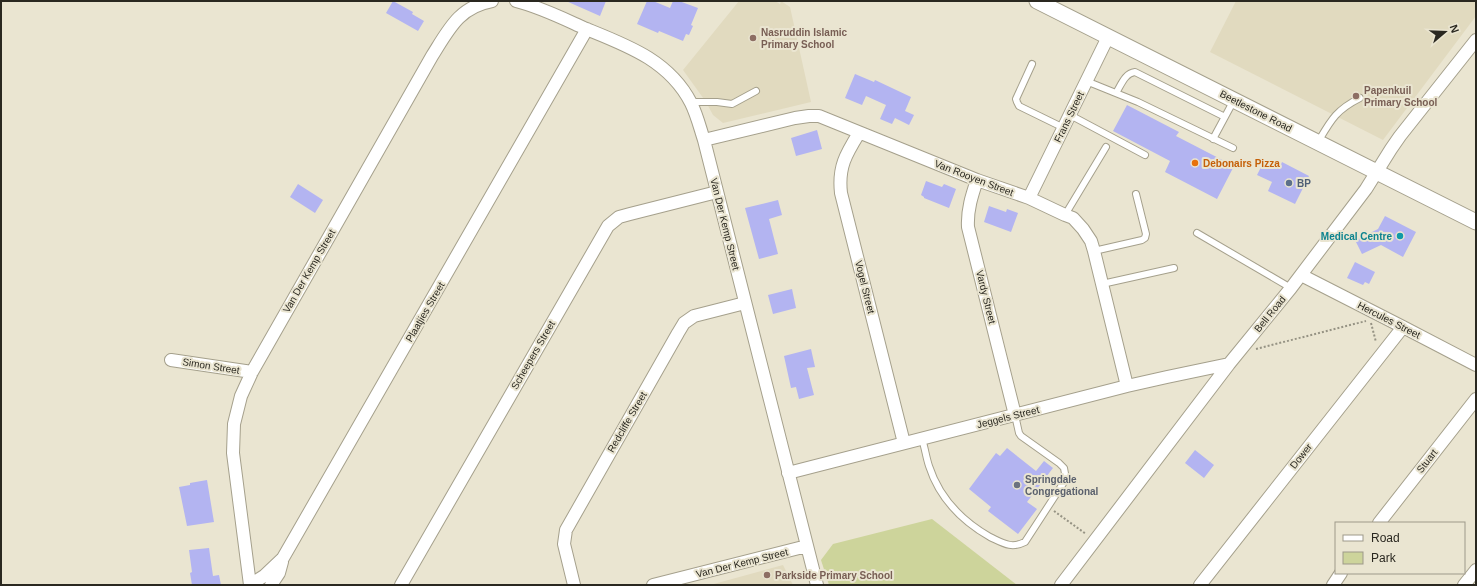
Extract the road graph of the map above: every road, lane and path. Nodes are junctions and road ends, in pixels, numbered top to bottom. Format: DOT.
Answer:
graph roads {
  1 [pos="492,1"];
  2 [pos="516,1"];
  3 [pos="1037,1"];
  4 [pos="587,29"];
  5 [pos="1108,37"];
  6 [pos="1476,40"];
  7 [pos="1032,64"];
  8 [pos="1086,81"];
  9 [pos="756,92"];
  10 [pos="1116,93"];
  11 [pos="1360,98"];
  12 [pos="1234,100"];
  13 [pos="691,102"];
  14 [pos="1070,115"];
  15 [pos="1225,117"];
  16 [pos="1064,128"];
  17 [pos="859,133"];
  18 [pos="1213,138"];
  19 [pos="704,140"];
  20 [pos="1318,142"];
  21 [pos="1106,147"];
  22 [pos="1233,148"];
  23 [pos="1145,155"];
  24 [pos="1377,172"];
  25 [pos="977,180"];
  26 [pos="717,192"];
  27 [pos="1136,194"];
  28 [pos="1029,198"];
  29 [pos="1065,215"];
  30 [pos="1476,222"];
  31 [pos="1197,233"];
  32 [pos="1094,251"];
  33 [pos="1174,268"];
  34 [pos="1301,275"];
  35 [pos="1102,284"];
  36 [pos="1291,288"];
  37 [pos="745,303"];
  38 [pos="1403,327"];
  39 [pos="1238,354"];
  40 [pos="1380,356"];
  41 [pos="171,360"];
  42 [pos="1229,364"];
  43 [pos="1476,365"];
  44 [pos="252,372"];
  45 [pos="1127,386"];
  46 [pos="1476,399"];
  47 [pos="1015,415"];
  48 [pos="922,439"];
  49 [pos="904,443"];
  50 [pos="788,473"];
  51 [pos="1048,507"];
  52 [pos="1380,522"];
  53 [pos="1083,532"];
  54 [pos="806,546"];
  55 [pos="282,559"];
  56 [pos="1476,570"];
  57 [pos="1341,574"];
  58 [pos="250,585"];
  59 [pos="271,585"];
  60 [pos="401,585"];
  61 [pos="574,585"];
  62 [pos="654,585"];
  63 [pos="817,585"];
  64 [pos="1061,585"];
  65 [pos="1200,585"];
  66 [pos="1332,585"];
  67 [pos="1464,585"];
  1 -- 44 [label="street, Van Der Kemp Street"];
  2 -- 4 [label="street, Van Der Kemp Street"];
  3 -- 5 [label="street, Beetlestone Road"];
  4 -- 13 [label="street, Van Der Kemp Street"];
  4 -- 55 [label="street, Plaatjies Street"];
  5 -- 8 [label="street, Frans Street"];
  5 -- 12 [label="street, Beetlestone Road"];
  6 -- 24 [label="street, Bell Road"];
  7 -- 16 [label="lane"];
  8 -- 10 [label="lane"];
  8 -- 14 [label="street, Frans Street"];
  9 -- 13 [label="lane"];
  10 -- 15 [label="lane"];
  10 -- 18 [label="lane"];
  11 -- 20 [label="lane"];
  12 -- 15 [label="lane"];
  12 -- 20 [label="street, Beetlestone Road"];
  13 -- 19 [label="street, Van Der Kemp Street"];
  14 -- 16 [label="street, Frans Street"];
  14 -- 23 [label="lane"];
  15 -- 18 [label="lane"];
  16 -- 28 [label="street, Frans Street"];
  17 -- 19 [label="street, Van Rooyen Street"];
  17 -- 25 [label="street, Van Rooyen Street"];
  17 -- 49 [label="street, Vogel Street"];
  18 -- 22 [label="lane"];
  19 -- 26 [label="street, Van Der Kemp Street"];
  20 -- 24 [label="street, Beetlestone Road"];
  21 -- 29 [label="lane"];
  24 -- 30 [label="street, Beetlestone Road"];
  24 -- 34 [label="street, Bell Road"];
  25 -- 28 [label="street, Van Rooyen Street"];
  25 -- 47 [label="street, Vardy Street"];
  26 -- 37 [label="street, Van Der Kemp Street"];
  26 -- 60 [label="street, Scheepers Street"];
  27 -- 32 [label="lane"];
  28 -- 29 [label="street, Van Rooyen Street"];
  29 -- 32 [label="street, Van Rooyen Street"];
  31 -- 36 [label="lane"];
  32 -- 35 [label="street, Van Rooyen Street"];
  33 -- 35 [label="lane"];
  34 -- 36 [label="street, Bell Road"];
  34 -- 38 [label="street, Hercules Street"];
  35 -- 45 [label="street, Van Rooyen Street"];
  36 -- 39 [label="street, Bell Road"];
  37 -- 50 [label="street, Van Der Kemp Street"];
  37 -- 61 [label="street, Redcliffe Street"];
  38 -- 40 [label="street, Dower"];
  38 -- 43 [label="street, Hercules Street"];
  39 -- 40 [label="path"];
  39 -- 42 [label="street, Bell Road"];
  40 -- 65 [label="street, Dower"];
  41 -- 44 [label="street, Simon Street"];
  42 -- 45 [label="street, Jeggels Street"];
  42 -- 64 [label="street, Bell Road"];
  44 -- 58 [label="street, Van Der Kemp Street"];
  45 -- 47 [label="street, Jeggels Street"];
  46 -- 52 [label="street, Stuart"];
  47 -- 48 [label="street, Jeggels Street"];
  47 -- 51 [label="lane"];
  48 -- 49 [label="street, Jeggels Street"];
  48 -- 51 [label="lane"];
  49 -- 50 [label="street, Jeggels Street"];
  50 -- 54 [label="street, Van Der Kemp Street"];
  51 -- 53 [label="path"];
  54 -- 62 [label="street, Van Der Kemp Street"];
  54 -- 63 [label="street, Van Der Kemp Street"];
  55 -- 58 [label="street, Plaatjies Street"];
  55 -- 59 [label="street"];
  56 -- 67 [label="street"];
  57 -- 66 [label="street"];
}
